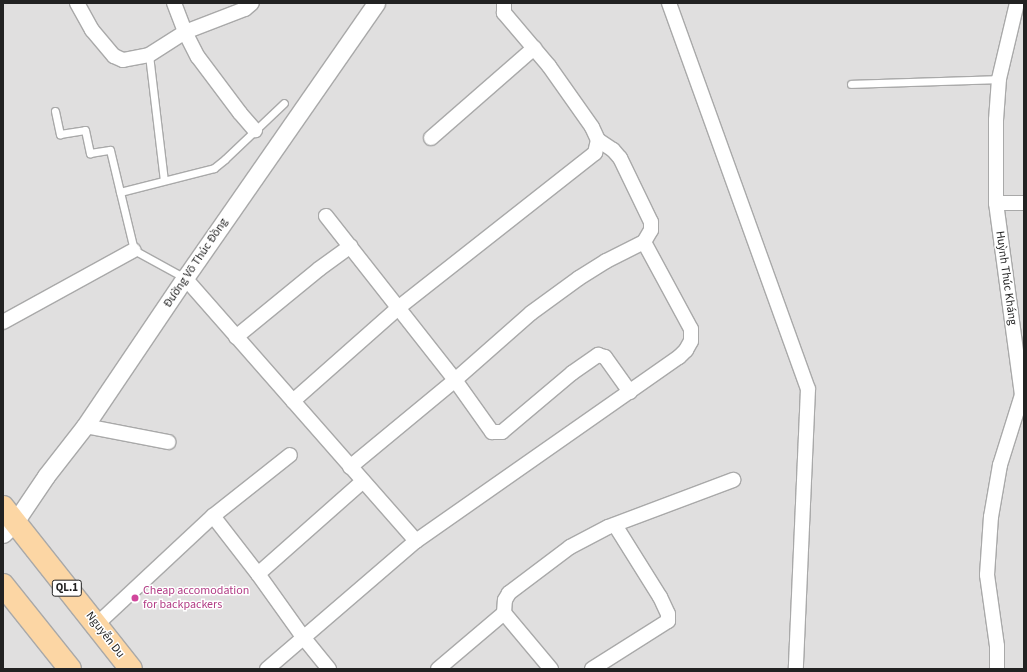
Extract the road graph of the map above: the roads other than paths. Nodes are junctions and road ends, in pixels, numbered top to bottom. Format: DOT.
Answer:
graph roads {
  1 [pos="77,3"];
  2 [pos="174,3"];
  3 [pos="252,3"];
  4 [pos="376,3"];
  5 [pos="504,3"];
  6 [pos="669,3"];
  7 [pos="1017,3"];
  8 [pos="185,32"];
  9 [pos="534,48"];
  10 [pos="149,55"];
  11 [pos="999,79"];
  12 [pos="851,84"];
  13 [pos="284,103"];
  14 [pos="55,111"];
  15 [pos="256,130"];
  16 [pos="431,138"];
  17 [pos="598,140"];
  18 [pos="164,180"];
  19 [pos="120,192"];
  20 [pos="996,203"];
  21 [pos="1024,203"];
  22 [pos="326,216"];
  23 [pos="644,242"];
  24 [pos="351,246"];
  25 [pos="134,250"];
  26 [pos="185,278"];
  27 [pos="398,308"];
  28 [pos="3,322"];
  29 [pos="236,337"];
  30 [pos="455,380"];
  31 [pos="630,392"];
  32 [pos="293,401"];
  33 [pos="85,426"];
  34 [pos="168,442"];
  35 [pos="290,455"];
  36 [pos="350,467"];
  37 [pos="733,480"];
  38 [pos="363,481"];
  39 [pos="213,516"];
  40 [pos="7,521"];
  41 [pos="615,525"];
  42 [pos="416,541"];
  43 [pos="258,574"];
  44 [pos="3,585"];
  45 [pos="504,613"];
  46 [pos="96,624"];
  47 [pos="302,637"];
  48 [pos="70,669"];
  49 [pos="131,669"];
  50 [pos="267,669"];
  51 [pos="329,669"];
  52 [pos="438,669"];
  53 [pos="551,669"];
  54 [pos="592,669"];
  55 [pos="796,669"];
  56 [pos="997,669"];
  1 -- 10 [label="street"];
  2 -- 8 [label="street"];
  3 -- 8 [label="street"];
  4 -- 26 [label="street, Đường Võ Thúc Đồng"];
  5 -- 9 [label="street"];
  6 -- 55 [label="street"];
  7 -- 11 [label="street, Huỳnh Thúc Kháng"];
  8 -- 10 [label="street"];
  8 -- 15 [label="street"];
  9 -- 16 [label="street"];
  9 -- 17 [label="street"];
  10 -- 18 [label="lane"];
  11 -- 12 [label="lane"];
  11 -- 20 [label="street, Huỳnh Thúc Kháng"];
  13 -- 15 [label="lane"];
  14 -- 19 [label="lane"];
  15 -- 18 [label="lane"];
  17 -- 23 [label="street"];
  17 -- 27 [label="street"];
  18 -- 19 [label="lane"];
  19 -- 25 [label="lane"];
  20 -- 21 [label="street"];
  20 -- 56 [label="street, Huỳnh Thúc Kháng"];
  22 -- 24 [label="street"];
  23 -- 30 [label="street"];
  23 -- 31 [label="street"];
  24 -- 27 [label="street"];
  24 -- 29 [label="street"];
  25 -- 26 [label="lane"];
  25 -- 28 [label="street"];
  26 -- 29 [label="street"];
  26 -- 33 [label="street, Đường Võ Thúc Đồng"];
  27 -- 30 [label="street"];
  27 -- 32 [label="street"];
  29 -- 32 [label="street"];
  30 -- 31 [label="street"];
  30 -- 36 [label="street"];
  31 -- 42 [label="street"];
  32 -- 36 [label="street"];
  33 -- 34 [label="street"];
  33 -- 40 [label="street, Đường Võ Thúc Đồng"];
  35 -- 39 [label="street"];
  36 -- 38 [label="street"];
  37 -- 41 [label="street"];
  38 -- 42 [label="street"];
  38 -- 43 [label="street"];
  39 -- 43 [label="street"];
  39 -- 46 [label="street"];
  40 -- 46 [label="main road, Nguyễn Du / QL.1"];
  41 -- 45 [label="street"];
  41 -- 54 [label="street"];
  42 -- 47 [label="street"];
  43 -- 47 [label="street"];
  44 -- 48 [label="main road"];
  45 -- 52 [label="street"];
  45 -- 53 [label="street"];
  46 -- 49 [label="main road, Nguyễn Du / QL.1"];
  47 -- 50 [label="street"];
  47 -- 51 [label="street"];
}
